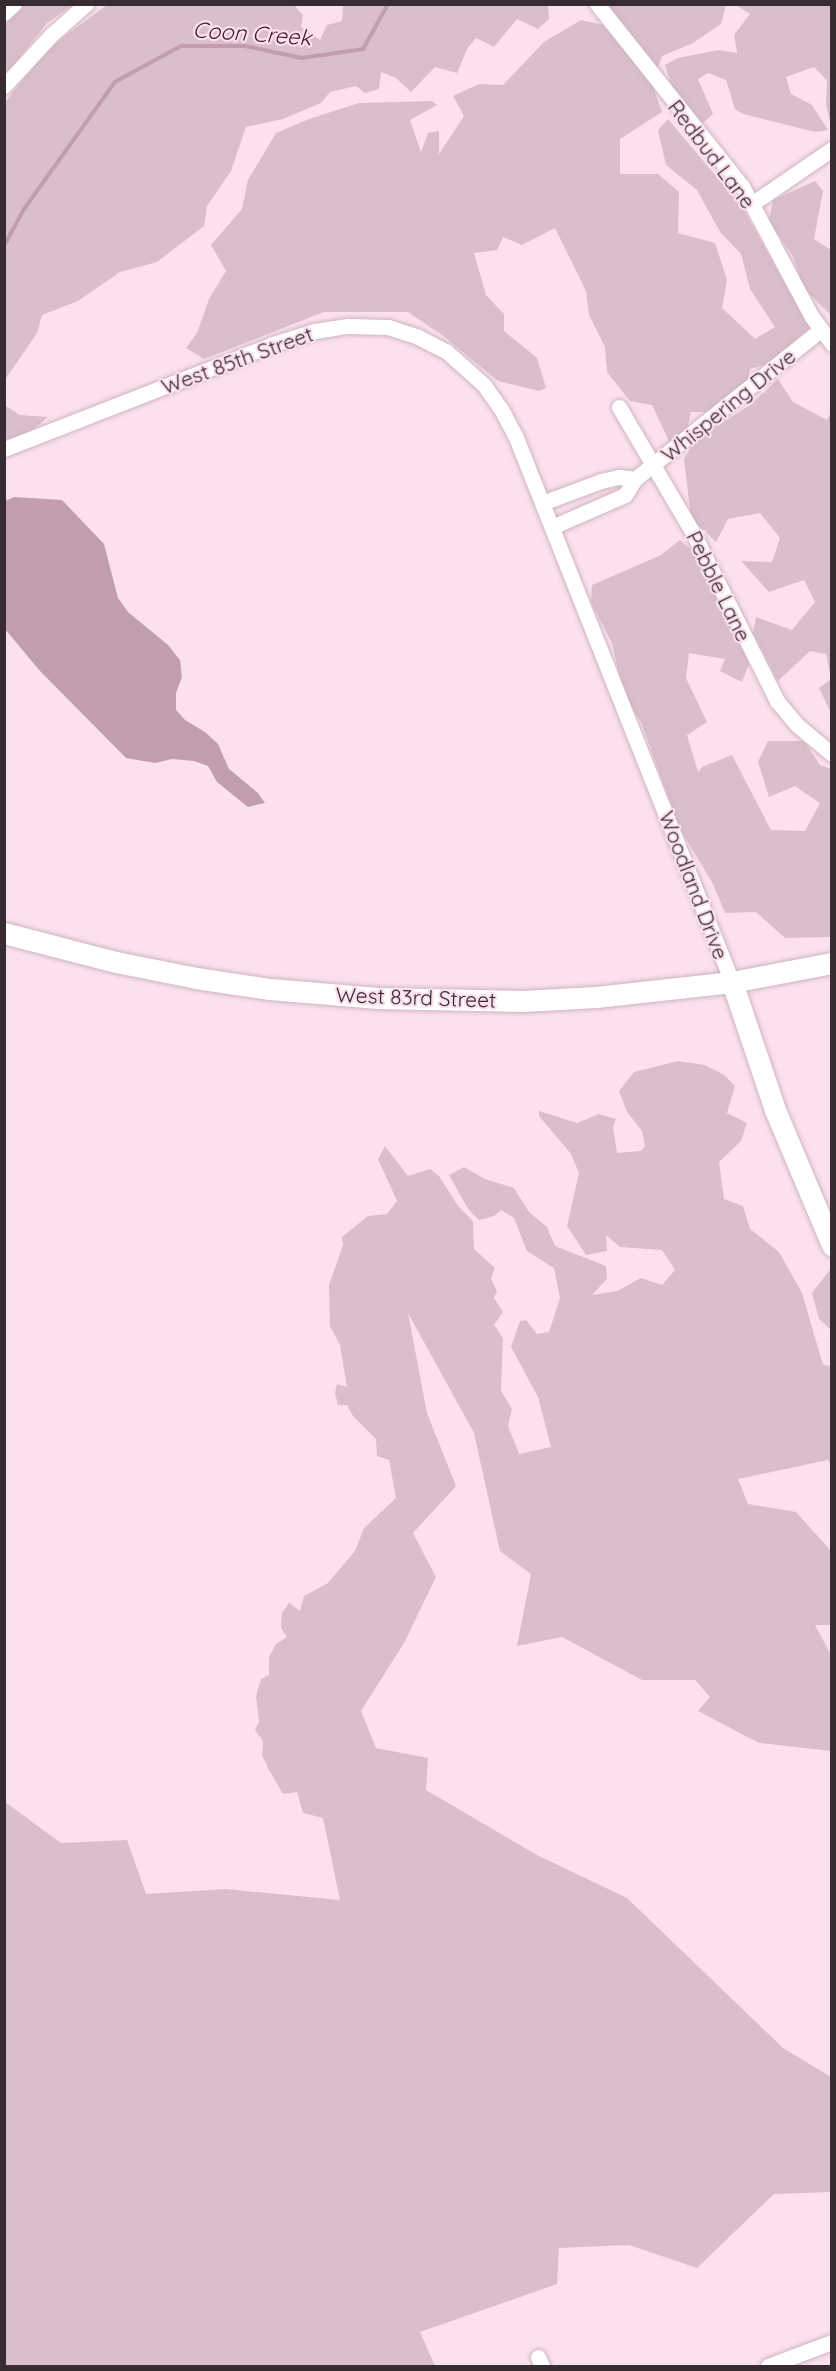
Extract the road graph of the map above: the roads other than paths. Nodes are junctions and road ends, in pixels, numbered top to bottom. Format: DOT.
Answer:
graph roads {
  1 [pos="14,4"];
  2 [pos="86,4"];
  3 [pos="597,4"];
  4 [pos="4,13"];
  5 [pos="4,86"];
  6 [pos="831,149"];
  7 [pos="753,203"];
  8 [pos="820,330"];
  9 [pos="831,344"];
  10 [pos="619,407"];
  11 [pos="4,449"];
  12 [pos="652,467"];
  13 [pos="635,479"];
  14 [pos="542,503"];
  15 [pos="552,526"];
  16 [pos="831,754"];
  17 [pos="4,933"];
  18 [pos="831,963"];
  19 [pos="732,982"];
  20 [pos="831,1245"];
  21 [pos="831,2342"];
  22 [pos="768,2367"];
  1 -- 4 [label="street"];
  2 -- 5 [label="street"];
  3 -- 7 [label="street, Redbud Lane"];
  6 -- 7 [label="street"];
  7 -- 8 [label="street, Redbud Lane"];
  8 -- 9 [label="street, Redbud Lane"];
  8 -- 12 [label="street, Whispering Drive"];
  10 -- 12 [label="street, Pebble Lane"];
  11 -- 14 [label="street, West 85th Street"];
  12 -- 13 [label="street, Whispering Drive"];
  12 -- 16 [label="street, Pebble Lane"];
  13 -- 14 [label="street"];
  13 -- 15 [label="street, Whispering Drive"];
  14 -- 15 [label="street, West 85th Street"];
  15 -- 19 [label="street, Woodland Drive"];
  17 -- 19 [label="main road, West 83rd Street"];
  18 -- 19 [label="main road, West 83rd Street"];
  19 -- 20 [label="main road, Woodland Drive"];
  21 -- 22 [label="street"];
}
